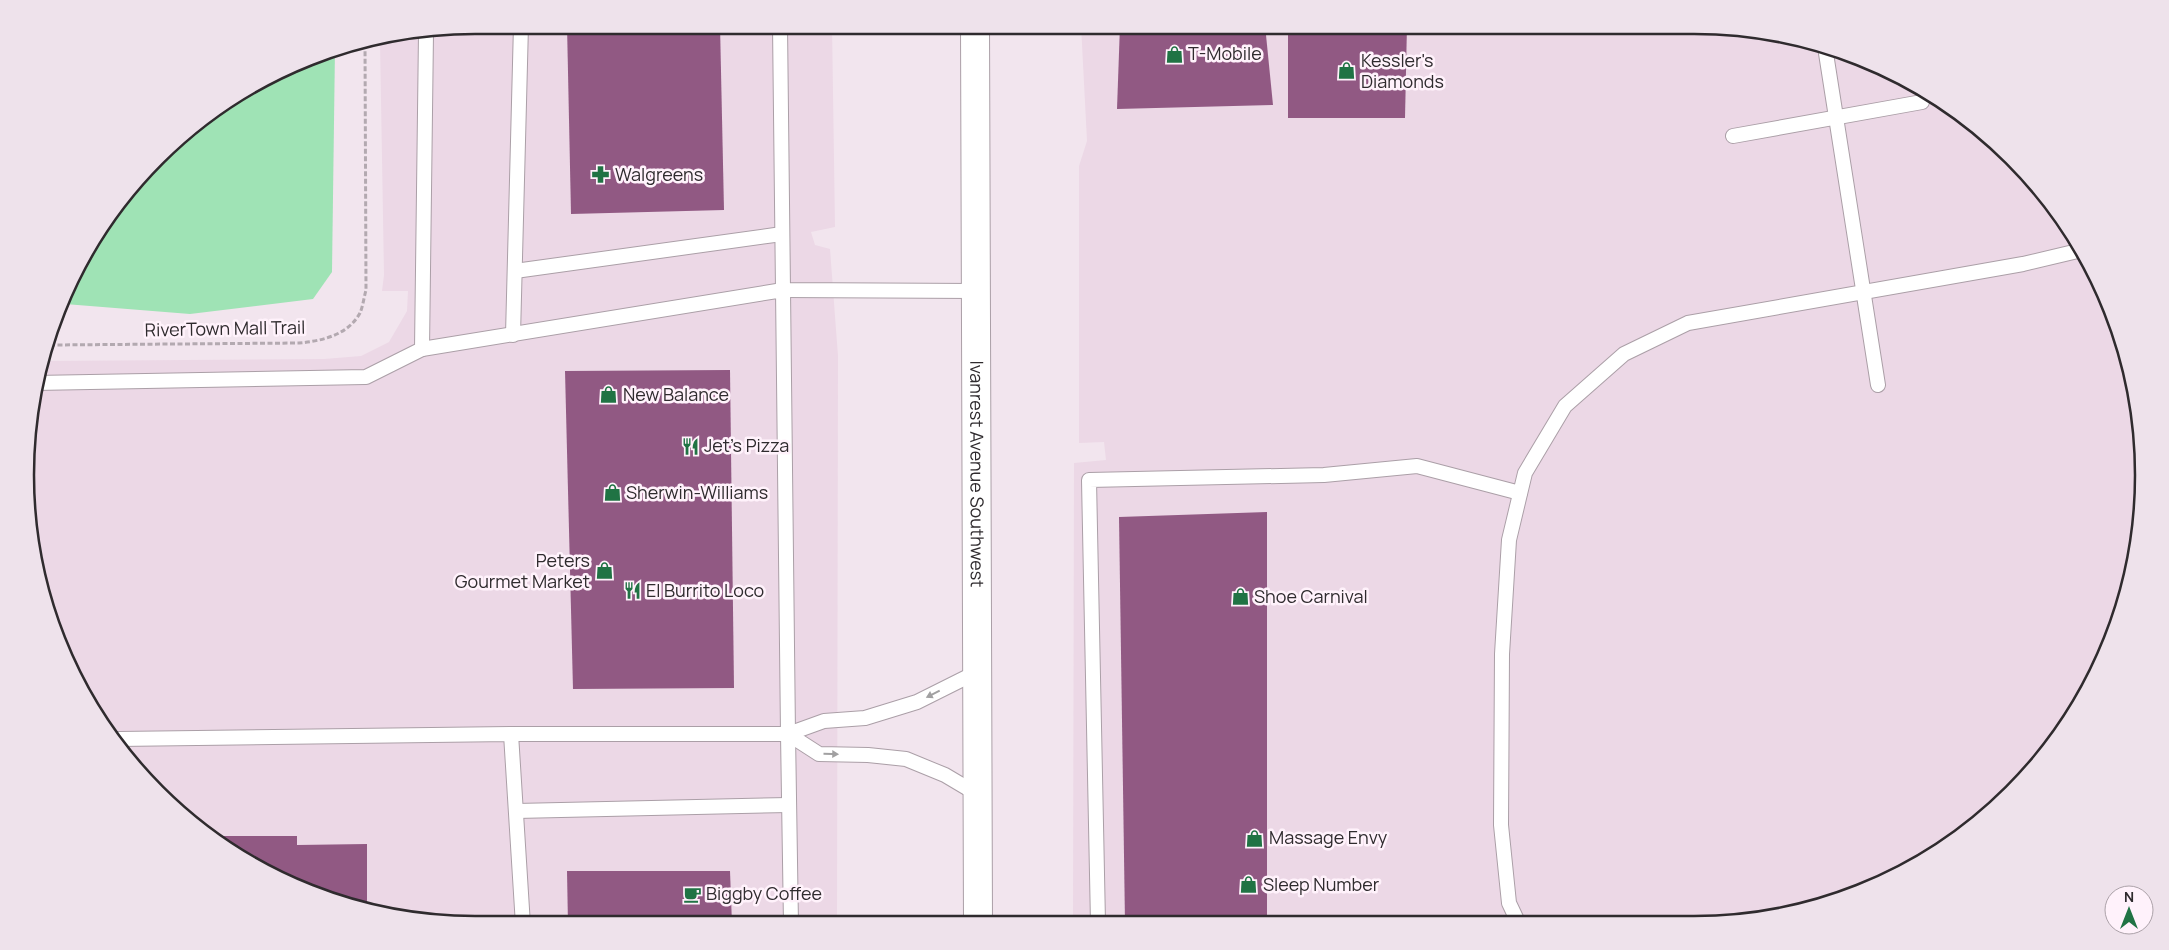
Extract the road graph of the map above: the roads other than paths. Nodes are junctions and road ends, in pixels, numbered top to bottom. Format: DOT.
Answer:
graph roads {
  1 [pos="521,34"];
  2 [pos="780,34"];
  3 [pos="975,34"];
  4 [pos="426,37"];
  5 [pos="1825,54"];
  6 [pos="1922,102"];
  7 [pos="1835,118"];
  8 [pos="1733,136"];
  9 [pos="782,234"];
  10 [pos="2075,252"];
  11 [pos="515,271"];
  12 [pos="782,290"];
  13 [pos="976,291"];
  14 [pos="1862,292"];
  15 [pos="513,335"];
  16 [pos="422,349"];
  17 [pos="44,383"];
  18 [pos="1878,385"];
  19 [pos="1520,493"];
  20 [pos="977,672"];
  21 [pos="510,734"];
  22 [pos="788,734"];
  23 [pos="121,739"];
  24 [pos="977,794"];
  25 [pos="789,805"];
  26 [pos="516,812"];
  27 [pos="522,916"];
  28 [pos="791,916"];
  29 [pos="978,916"];
  30 [pos="1098,916"];
  31 [pos="1515,916"];
  1 -- 11 [label="lane"];
  2 -- 9 [label="lane"];
  3 -- 13 [label="street, Ivanrest Avenue Southwest"];
  4 -- 16 [label="lane"];
  5 -- 7 [label="lane"];
  6 -- 7 [label="lane"];
  7 -- 8 [label="lane"];
  7 -- 14 [label="lane"];
  9 -- 11 [label="lane"];
  9 -- 12 [label="lane"];
  10 -- 14 [label="lane"];
  11 -- 15 [label="lane"];
  12 -- 13 [label="lane"];
  12 -- 15 [label="lane"];
  12 -- 22 [label="lane"];
  13 -- 20 [label="street, Ivanrest Avenue Southwest"];
  14 -- 18 [label="lane"];
  14 -- 19 [label="lane"];
  15 -- 16 [label="lane"];
  16 -- 17 [label="lane"];
  19 -- 30 [label="lane"];
  19 -- 31 [label="lane"];
  20 -- 22 [label="lane, one-way"];
  20 -- 24 [label="street, Ivanrest Avenue Southwest"];
  21 -- 22 [label="lane"];
  21 -- 23 [label="lane"];
  21 -- 26 [label="lane"];
  22 -- 24 [label="lane, one-way"];
  22 -- 25 [label="lane"];
  24 -- 29 [label="street, Ivanrest Avenue Southwest"];
  25 -- 26 [label="lane"];
  25 -- 28 [label="lane"];
  26 -- 27 [label="lane"];
}
